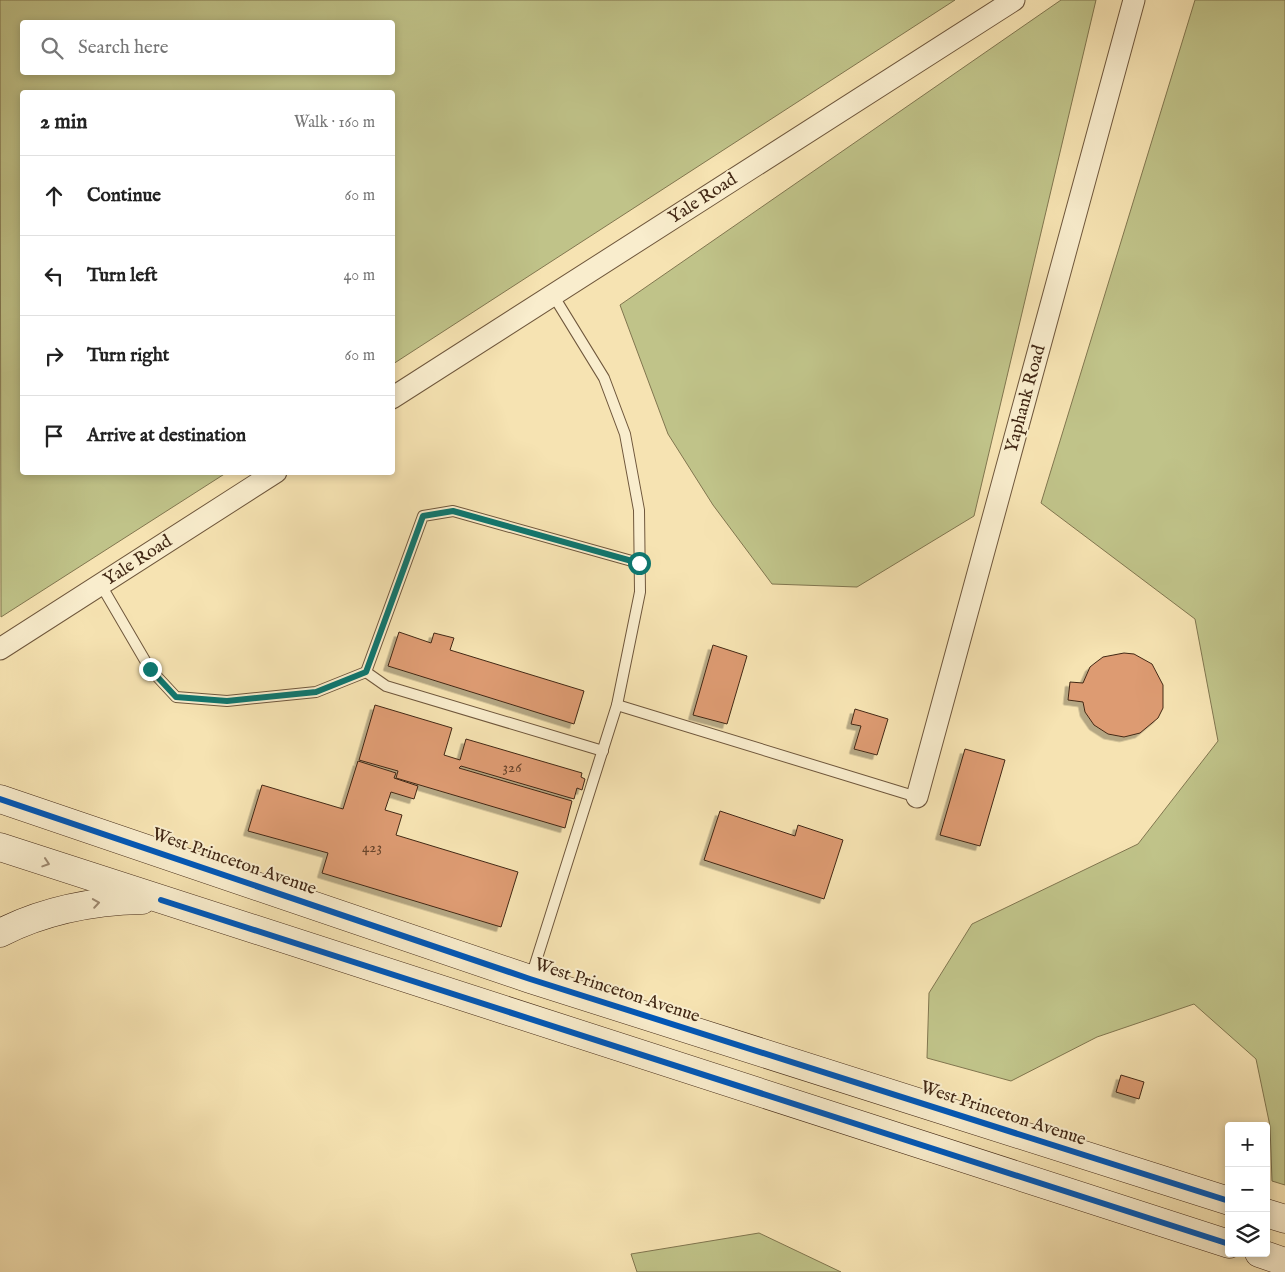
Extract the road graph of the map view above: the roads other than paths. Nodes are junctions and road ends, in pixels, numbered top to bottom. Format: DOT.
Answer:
graph roads {
  1 [pos="1014,0"];
  2 [pos="1134,0"];
  3 [pos="553,295"];
  4 [pos="395,396"];
  5 [pos="271,475"];
  6 [pos="639,563"];
  7 [pos="101,585"];
  8 [pos="0,649"];
  9 [pos="366,672"];
  10 [pos="617,705"];
  11 [pos="603,750"];
  12 [pos="916,797"];
  13 [pos="0,799"];
  14 [pos="0,847"];
  15 [pos="161,900"];
  16 [pos="0,933"];
  17 [pos="530,979"];
  18 [pos="1225,1200"];
  19 [pos="1270,1214"];
  20 [pos="1285,1219"];
  21 [pos="1225,1243"];
  22 [pos="1270,1257"];
  23 [pos="1285,1262"];
  1 -- 3 [label="street, Yale Road"];
  2 -- 12 [label="street, Yaphank Road"];
  3 -- 4 [label="street, Yale Road"];
  3 -- 6 [label="lane"];
  5 -- 7 [label="street, Yale Road"];
  6 -- 9 [label="lane"];
  6 -- 10 [label="lane"];
  7 -- 8 [label="street, Yale Road"];
  7 -- 9 [label="lane"];
  9 -- 11 [label="lane"];
  10 -- 11 [label="lane"];
  10 -- 12 [label="lane"];
  11 -- 17 [label="lane"];
  13 -- 17 [label="street, West Princeton Avenue"];
  14 -- 15 [label="street, one-way"];
  16 -- 15 [label="street, one-way"];
  15 -- 21 [label="street"];
  17 -- 18 [label="street, West Princeton Avenue"];
  19 -- 20 [label="street"];
  22 -- 23 [label="street"];
}
